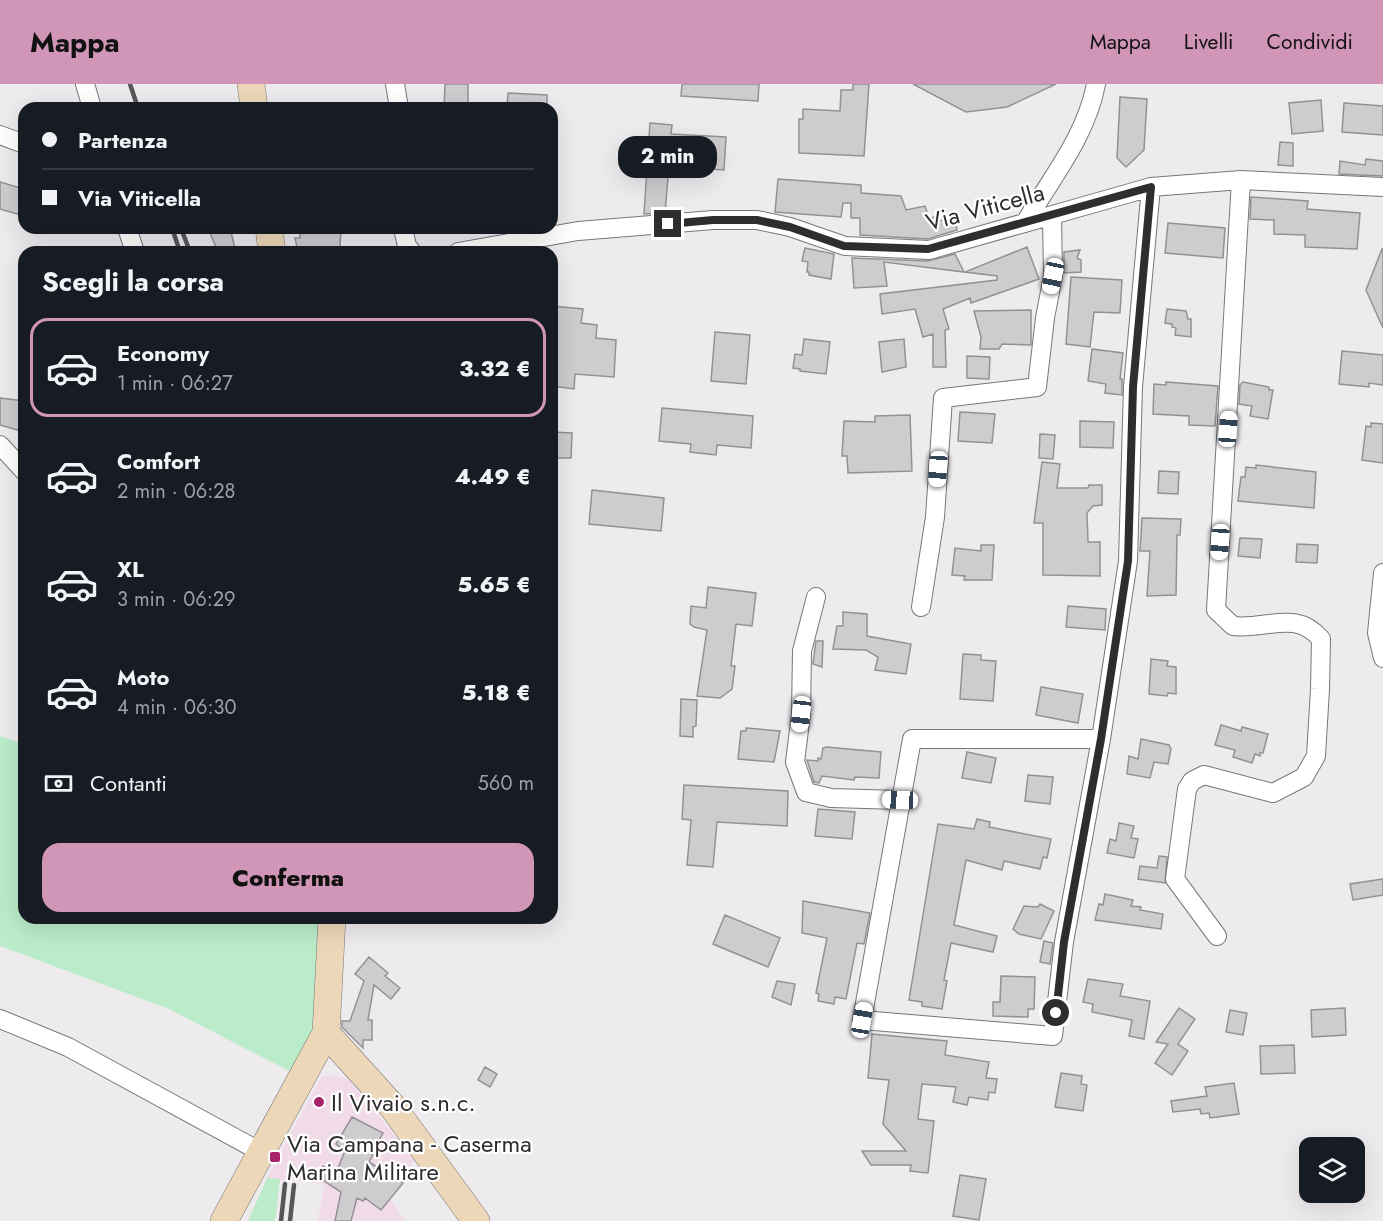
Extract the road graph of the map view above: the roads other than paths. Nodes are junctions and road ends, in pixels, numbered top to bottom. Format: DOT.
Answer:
graph roads {
  1 [pos="86,84"];
  2 [pos="251,84"];
  3 [pos="395,84"];
  4 [pos="1096,84"];
  5 [pos="90,102"];
  6 [pos="253,102"];
  7 [pos="398,102"];
  8 [pos="0,135"];
  9 [pos="18,142"];
  10 [pos="1241,180"];
  11 [pos="1151,187"];
  12 [pos="1383,187"];
  13 [pos="1052,215"];
  14 [pos="1025,223"];
  15 [pos="493,246"];
  16 [pos="0,445"];
  17 [pos="18,464"];
  18 [pos="1383,573"];
  19 [pos="816,597"];
  20 [pos="921,606"];
  21 [pos="1383,658"];
  22 [pos="1101,739"];
  23 [pos="900,800"];
  24 [pos="332,924"];
  25 [pos="1217,936"];
  26 [pos="0,1019"];
  27 [pos="326,1033"];
  28 [pos="261,1152"];
  29 [pos="224,1221"];
  30 [pos="476,1221"];
  1 -- 5 [label="street"];
  2 -- 6 [label="main road"];
  3 -- 7 [label="street"];
  4 -- 14 [label="street"];
  8 -- 9 [label="street"];
  10 -- 11 [label="street, Via Viticella"];
  10 -- 12 [label="street, Via Viticella"];
  10 -- 25 [label="street"];
  11 -- 13 [label="street, Via Viticella"];
  11 -- 22 [label="street"];
  13 -- 14 [label="street, Via Viticella"];
  13 -- 20 [label="street"];
  14 -- 15 [label="street, Via Viticella"];
  16 -- 17 [label="street"];
  18 -- 21 [label="street"];
  19 -- 23 [label="street"];
  22 -- 23 [label="street"];
  22 -- 23 [label="street"];
  24 -- 27 [label="main road"];
  26 -- 28 [label="street"];
  27 -- 28 [label="main road"];
  27 -- 30 [label="main road"];
  28 -- 29 [label="main road"];
}
